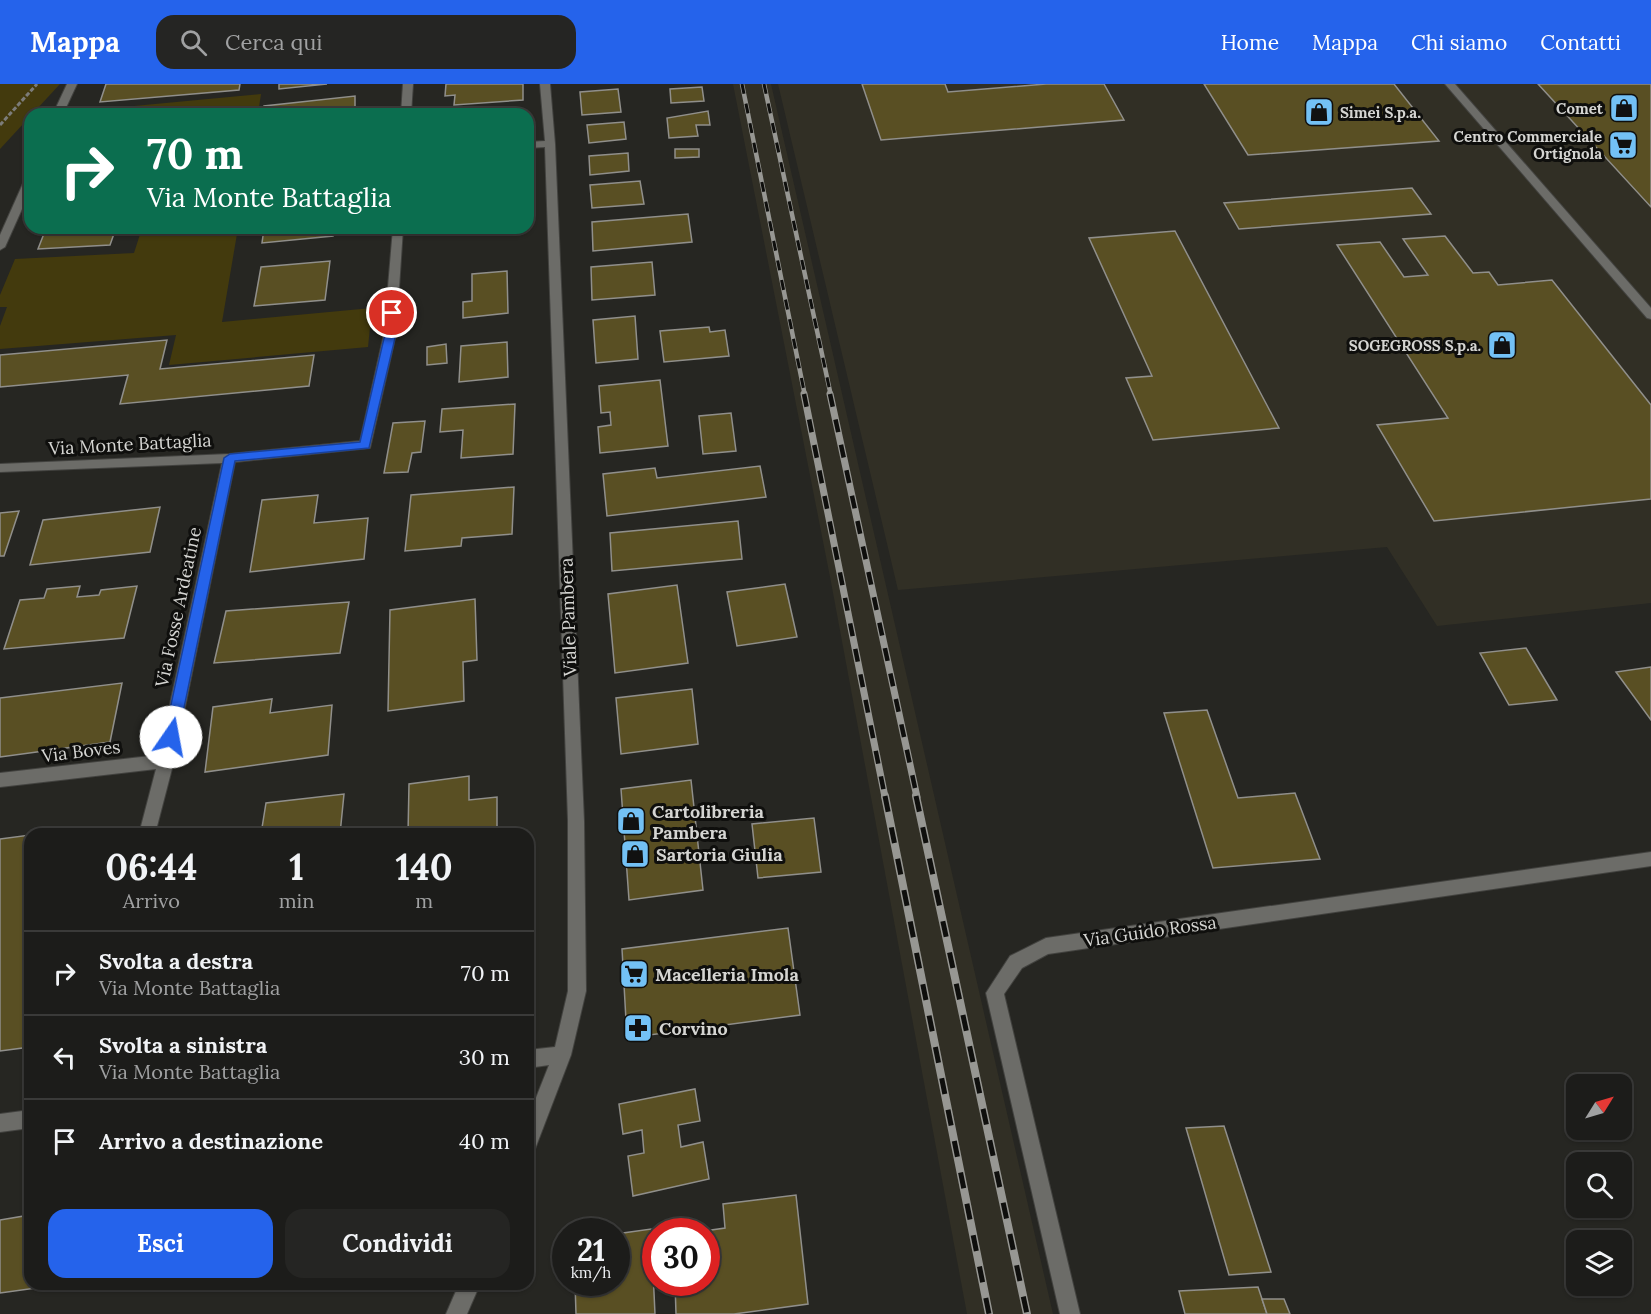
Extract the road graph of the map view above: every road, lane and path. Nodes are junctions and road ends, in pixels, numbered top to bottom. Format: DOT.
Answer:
graph roads {
  1 [pos="37,84"];
  2 [pos="72,84"];
  3 [pos="408,84"];
  4 [pos="545,84"];
  5 [pos="1450,84"];
  6 [pos="61,108"];
  7 [pos="406,108"];
  8 [pos="0,125"];
  9 [pos="550,144"];
  10 [pos="534,145"];
  11 [pos="24,193"];
  12 [pos="398,234"];
  13 [pos="0,247"];
  14 [pos="1651,315"];
  15 [pos="230,458"];
  16 [pos="0,468"];
  17 [pos="166,761"];
  18 [pos="0,780"];
  19 [pos="149,828"];
  20 [pos="1651,859"];
  21 [pos="562,1055"];
  22 [pos="534,1058"];
  23 [pos="24,1120"];
  24 [pos="0,1123"];
  25 [pos="534,1127"];
  26 [pos="467,1290"];
  27 [pos="456,1314"];
  28 [pos="1070,1314"];
  1 -- 8 [label="path"];
  2 -- 6 [label="street"];
  3 -- 7 [label="street"];
  4 -- 9 [label="street, Viale Pambera"];
  5 -- 14 [label="street"];
  9 -- 10 [label="street"];
  9 -- 21 [label="street, Viale Pambera"];
  11 -- 13 [label="street"];
  12 -- 15 [label="street, Via Monte Battaglia"];
  15 -- 16 [label="street, Via Monte Battaglia"];
  15 -- 17 [label="street, Via Fosse Ardeatine"];
  17 -- 18 [label="street, Via Boves"];
  17 -- 19 [label="street, Via Fosse Ardeatine"];
  20 -- 28 [label="street, Via Guido Rossa"];
  21 -- 22 [label="street"];
  21 -- 25 [label="street, Viale Pambera"];
  23 -- 24 [label="street"];
  26 -- 27 [label="street"];
}
